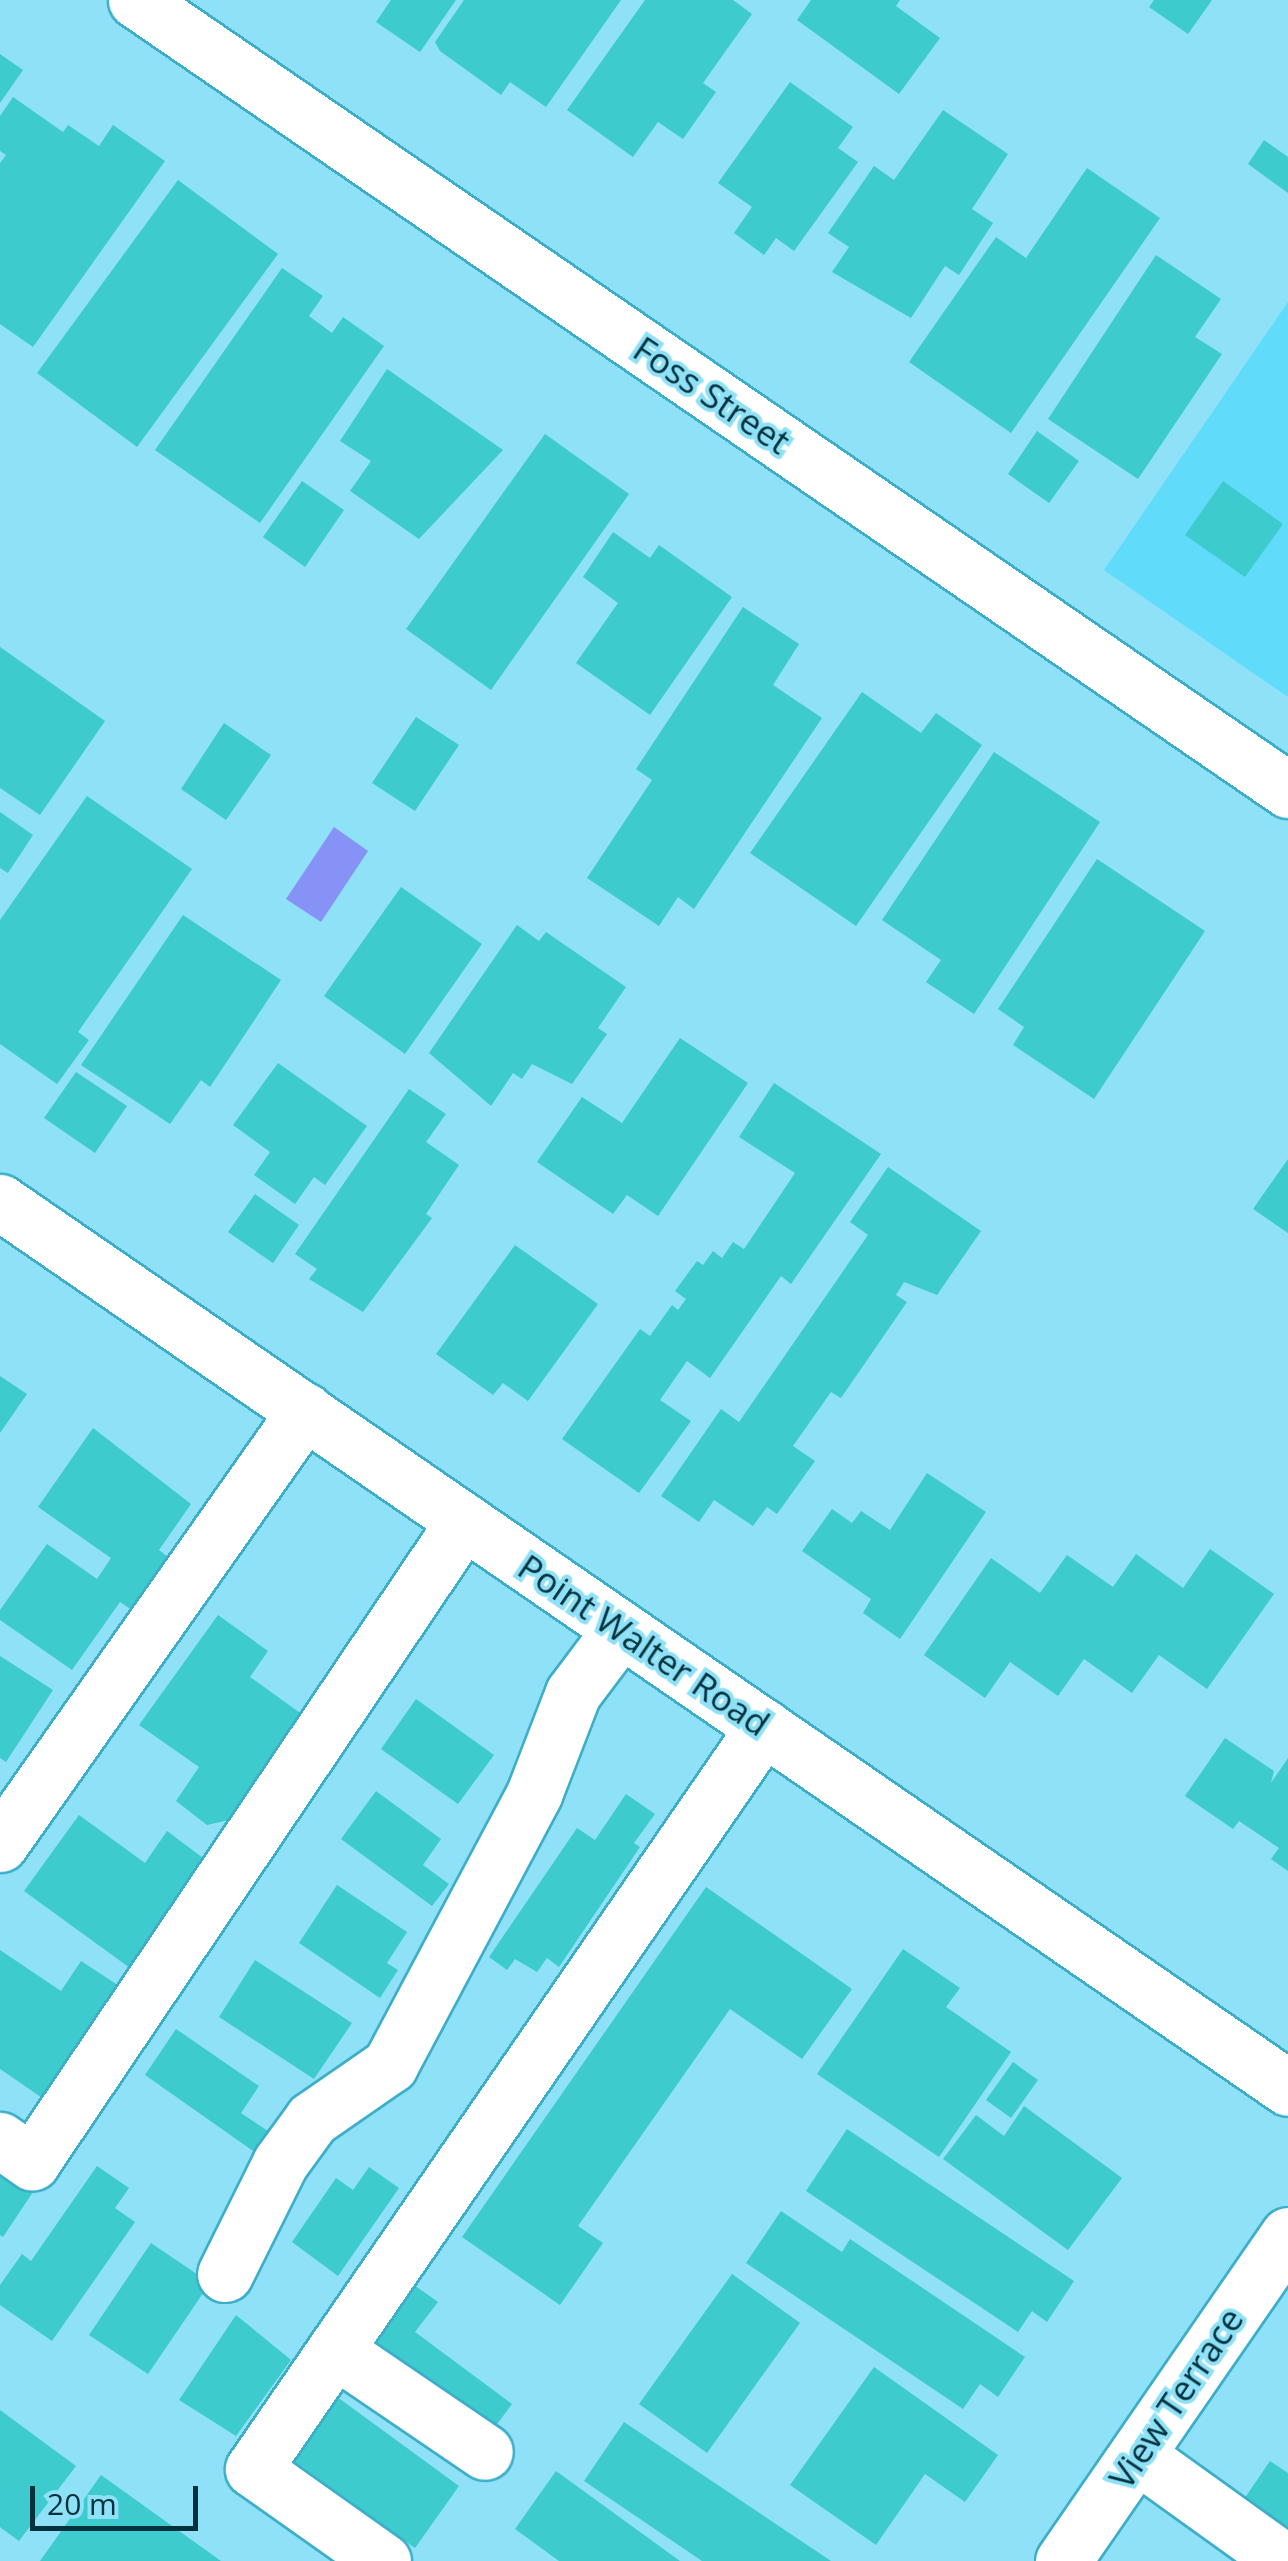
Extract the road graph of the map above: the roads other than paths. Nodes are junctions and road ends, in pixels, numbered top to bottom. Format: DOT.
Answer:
graph roads {
  1 [pos="136,0"];
  2 [pos="1288,790"];
  3 [pos="0,1202"];
  4 [pos="305,1411"];
  5 [pos="464,1521"];
  6 [pos="621,1628"];
  7 [pos="764,1726"];
  8 [pos="0,1844"];
  9 [pos="1288,2088"];
  10 [pos="0,2140"];
  11 [pos="1288,2235"];
  12 [pos="225,2274"];
  13 [pos="335,2350"];
  14 [pos="485,2452"];
  15 [pos="1138,2456"];
  16 [pos="382,2561"];
  17 [pos="1062,2561"];
  18 [pos="1284,2561"];
  1 -- 2 [label="street, Foss Street"];
  3 -- 4 [label="street, Point Walter Road"];
  4 -- 5 [label="street, Point Walter Road"];
  4 -- 8 [label="street"];
  5 -- 6 [label="street, Point Walter Road"];
  5 -- 10 [label="street"];
  6 -- 7 [label="street, Point Walter Road"];
  6 -- 12 [label="street"];
  7 -- 9 [label="street, Point Walter Road"];
  7 -- 13 [label="street"];
  11 -- 15 [label="street, View Terrace"];
  13 -- 14 [label="street"];
  13 -- 16 [label="street"];
  15 -- 17 [label="street, View Terrace"];
  15 -- 18 [label="street"];
}
